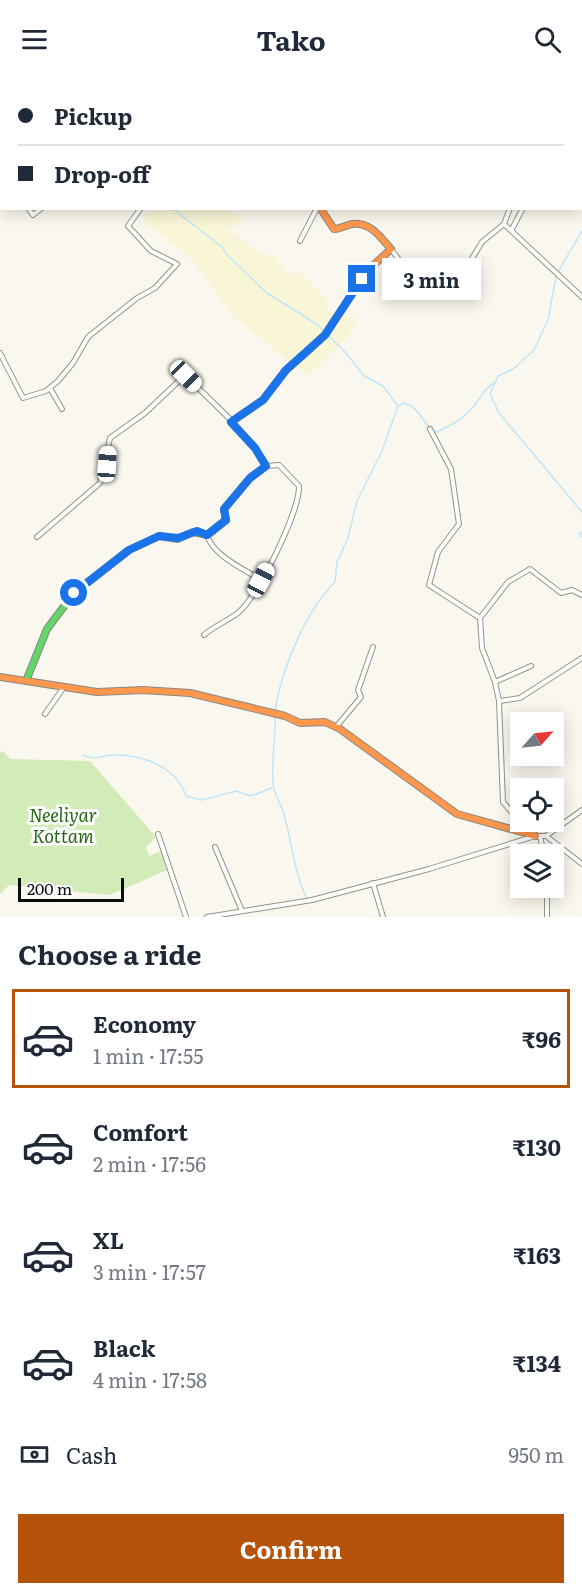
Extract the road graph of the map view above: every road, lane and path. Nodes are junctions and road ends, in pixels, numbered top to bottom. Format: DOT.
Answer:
graph roads {
  1 [pos="140,210"];
  2 [pos="317,210"];
  3 [pos="320,210"];
  4 [pos="509,210"];
  5 [pos="522,210"];
  6 [pos="504,224"];
  7 [pos="512,229"];
  8 [pos="300,241"];
  9 [pos="391,249"];
  10 [pos="582,297"];
  11 [pos="0,353"];
  12 [pos="50,388"];
  13 [pos="62,409"];
  14 [pos="232,421"];
  15 [pos="430,429"];
  16 [pos="266,466"];
  17 [pos="207,535"];
  18 [pos="37,537"];
  19 [pos="261,580"];
  20 [pos="582,595"];
  21 [pos="480,618"];
  22 [pos="204,635"];
  23 [pos="373,647"];
  24 [pos="582,658"];
  25 [pos="531,666"];
  26 [pos="0,677"];
  27 [pos="23,680"];
  28 [pos="495,682"];
  29 [pos="65,686"];
  30 [pos="499,701"];
  31 [pos="45,714"];
  32 [pos="336,727"];
  33 [pos="510,810"];
  34 [pos="582,810"];
  35 [pos="535,832"];
  36 [pos="159,834"];
  37 [pos="541,836"];
  38 [pos="542,844"];
  39 [pos="554,844"];
  40 [pos="215,847"];
  41 [pos="564,851"];
  42 [pos="582,864"];
  43 [pos="373,883"];
  44 [pos="547,898"];
  45 [pos="242,911"];
  46 [pos="186,917"];
  47 [pos="207,917"];
  48 [pos="383,917"];
  49 [pos="547,917"];
  1 -- 12 [label="street"];
  2 -- 8 [label="street"];
  3 -- 9 [label="street"];
  4 -- 6 [label="street"];
  5 -- 7 [label="street"];
  6 -- 7 [label="street"];
  6 -- 9 [label="street"];
  7 -- 10 [label="street"];
  9 -- 14 [label="street"];
  11 -- 12 [label="street"];
  12 -- 13 [label="street"];
  14 -- 16 [label="street"];
  14 -- 18 [label="street"];
  15 -- 21 [label="street"];
  16 -- 17 [label="street"];
  16 -- 19 [label="street"];
  17 -- 19 [label="street"];
  17 -- 27 [label="street"];
  19 -- 22 [label="street"];
  20 -- 21 [label="street"];
  21 -- 28 [label="street"];
  23 -- 32 [label="street"];
  24 -- 30 [label="street"];
  25 -- 28 [label="street"];
  26 -- 27 [label="street"];
  27 -- 29 [label="street"];
  28 -- 30 [label="street"];
  29 -- 31 [label="street"];
  29 -- 32 [label="street"];
  30 -- 33 [label="street"];
  32 -- 37 [label="street"];
  34 -- 37 [label="street"];
  35 -- 37 [label="street"];
  36 -- 46 [label="street"];
  37 -- 38 [label="street"];
  37 -- 39 [label="street"];
  37 -- 43 [label="street"];
  40 -- 45 [label="street"];
  41 -- 42 [label="street"];
  43 -- 45 [label="street"];
  43 -- 48 [label="street"];
  44 -- 49 [label="street"];
  45 -- 47 [label="street"];
}
